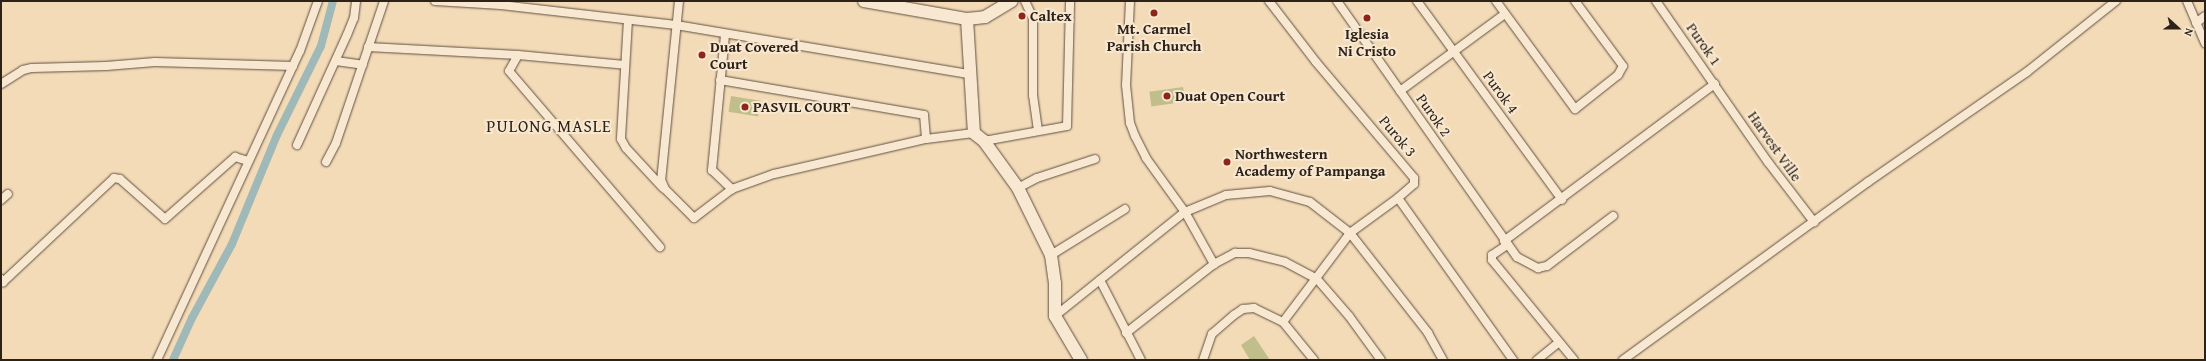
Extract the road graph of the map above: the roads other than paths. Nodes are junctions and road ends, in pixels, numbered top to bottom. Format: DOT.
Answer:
graph roads {
  1 [pos="318,1"];
  2 [pos="356,1"];
  3 [pos="384,1"];
  4 [pos="435,1"];
  5 [pos="679,1"];
  6 [pos="864,1"];
  7 [pos="1012,1"];
  8 [pos="1025,1"];
  9 [pos="1070,1"];
  10 [pos="1130,1"];
  11 [pos="1270,1"];
  12 [pos="1337,1"];
  13 [pos="1417,1"];
  14 [pos="1496,1"];
  15 [pos="1575,1"];
  16 [pos="1656,1"];
  17 [pos="2116,1"];
  18 [pos="2187,1"];
  19 [pos="1505,14"];
  20 [pos="2205,16"];
  21 [pos="967,19"];
  22 [pos="628,20"];
  23 [pos="676,25"];
  24 [pos="2200,27"];
  25 [pos="725,35"];
  26 [pos="2205,43"];
  27 [pos="368,47"];
  28 [pos="1454,52"];
  29 [pos="518,55"];
  30 [pos="336,61"];
  31 [pos="363,65"];
  32 [pos="293,66"];
  33 [pos="625,66"];
  34 [pos="970,74"];
  35 [pos="720,80"];
  36 [pos="1,84"];
  37 [pos="1715,84"];
  38 [pos="1400,91"];
  39 [pos="1038,131"];
  40 [pos="974,133"];
  41 [pos="926,139"];
  42 [pos="984,141"];
  43 [pos="297,145"];
  44 [pos="1095,159"];
  45 [pos="248,161"];
  46 [pos="326,162"];
  47 [pos="1018,188"];
  48 [pos="665,189"];
  49 [pos="732,190"];
  50 [pos="8,194"];
  51 [pos="1398,198"];
  52 [pos="1,200"];
  53 [pos="1562,200"];
  54 [pos="1125,209"];
  55 [pos="1185,212"];
  56 [pos="1613,216"];
  57 [pos="1814,222"];
  58 [pos="1350,233"];
  59 [pos="1506,243"];
  60 [pos="660,247"];
  61 [pos="1051,255"];
  62 [pos="1214,264"];
  63 [pos="1,279"];
  64 [pos="1317,279"];
  65 [pos="1100,280"];
  66 [pos="1055,316"];
  67 [pos="1282,322"];
  68 [pos="1126,333"];
  69 [pos="1558,342"];
  70 [pos="157,360"];
  71 [pos="1081,360"];
  72 [pos="1141,360"];
  73 [pos="1204,360"];
  74 [pos="1314,360"];
  75 [pos="1381,360"];
  76 [pos="1443,360"];
  77 [pos="1513,360"];
  78 [pos="1537,360"];
  79 [pos="1574,360"];
  80 [pos="1623,360"];
  1 -- 32 [label="street"];
  2 -- 30 [label="street"];
  3 -- 27 [label="street"];
  4 -- 22 [label="street"];
  5 -- 23 [label="street"];
  6 -- 21 [label="street"];
  7 -- 21 [label="street"];
  8 -- 39 [label="street"];
  9 -- 39 [label="street"];
  10 -- 55 [label="street"];
  11 -- 51 [label="street, Purok 3"];
  12 -- 38 [label="street, Purok 2"];
  13 -- 28 [label="street, Purok 4"];
  14 -- 19 [label="street"];
  15 -- 19 [label="street"];
  16 -- 37 [label="street, Purok 1"];
  17 -- 57 [label="street"];
  18 -- 24 [label="street"];
  19 -- 28 [label="street"];
  20 -- 24 [label="street"];
  21 -- 34 [label="street"];
  22 -- 23 [label="street"];
  22 -- 33 [label="street"];
  23 -- 25 [label="street"];
  23 -- 48 [label="street"];
  24 -- 26 [label="street"];
  25 -- 34 [label="street"];
  25 -- 35 [label="street"];
  27 -- 29 [label="street"];
  27 -- 31 [label="street"];
  28 -- 38 [label="street"];
  28 -- 53 [label="street, Purok 4"];
  29 -- 33 [label="street"];
  29 -- 60 [label="street"];
  30 -- 31 [label="street"];
  30 -- 43 [label="street"];
  31 -- 46 [label="street"];
  32 -- 36 [label="street"];
  32 -- 45 [label="street"];
  33 -- 48 [label="street"];
  34 -- 40 [label="street"];
  35 -- 41 [label="street"];
  35 -- 49 [label="street"];
  37 -- 53 [label="street"];
  37 -- 57 [label="street, Harvest Ville"];
  38 -- 59 [label="street, Purok 2"];
  39 -- 42 [label="street"];
  40 -- 41 [label="street"];
  40 -- 42 [label="street"];
  41 -- 49 [label="street"];
  42 -- 47 [label="street"];
  44 -- 47 [label="street"];
  45 -- 63 [label="street"];
  45 -- 70 [label="street"];
  47 -- 61 [label="street"];
  48 -- 49 [label="street"];
  50 -- 52 [label="street"];
  51 -- 58 [label="street, Purok 3"];
  51 -- 77 [label="street"];
  53 -- 59 [label="street"];
  54 -- 61 [label="street"];
  55 -- 58 [label="street"];
  55 -- 62 [label="street"];
  55 -- 65 [label="street"];
  56 -- 59 [label="street, Purok 2"];
  57 -- 80 [label="street"];
  58 -- 64 [label="street, Purok 3"];
  58 -- 76 [label="street"];
  59 -- 69 [label="street"];
  61 -- 66 [label="street"];
  62 -- 64 [label="street"];
  62 -- 68 [label="street"];
  64 -- 67 [label="street, Purok 3"];
  64 -- 75 [label="street"];
  65 -- 66 [label="street"];
  65 -- 68 [label="street"];
  66 -- 71 [label="street"];
  67 -- 73 [label="street"];
  67 -- 74 [label="street"];
  68 -- 72 [label="street"];
  69 -- 78 [label="street"];
  69 -- 79 [label="street"];
}
